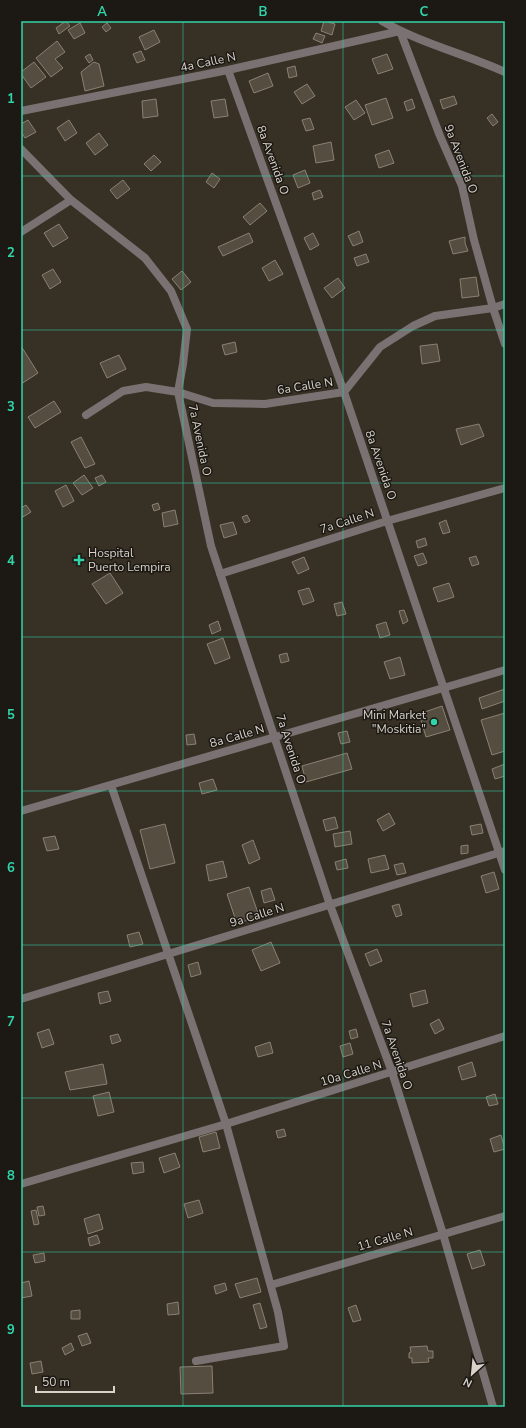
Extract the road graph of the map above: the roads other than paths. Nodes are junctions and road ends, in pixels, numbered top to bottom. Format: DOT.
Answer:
graph roads {
  1 [pos="382,21"];
  2 [pos="400,31"];
  3 [pos="228,70"];
  4 [pos="505,72"];
  5 [pos="21,111"];
  6 [pos="21,149"];
  7 [pos="71,200"];
  8 [pos="21,232"];
  9 [pos="505,304"];
  10 [pos="493,308"];
  11 [pos="505,344"];
  12 [pos="178,392"];
  13 [pos="344,392"];
  14 [pos="86,415"];
  15 [pos="505,488"];
  16 [pos="387,521"];
  17 [pos="220,574"];
  18 [pos="505,670"];
  19 [pos="444,689"];
  20 [pos="275,738"];
  21 [pos="111,785"];
  22 [pos="21,812"];
  23 [pos="502,852"];
  24 [pos="505,870"];
  25 [pos="330,905"];
  26 [pos="168,954"];
  27 [pos="21,999"];
  28 [pos="505,1036"];
  29 [pos="392,1072"];
  30 [pos="226,1124"];
  31 [pos="21,1184"];
  32 [pos="505,1216"];
  33 [pos="443,1234"];
  34 [pos="271,1285"];
  35 [pos="196,1361"];
  36 [pos="493,1407"];
  1 -- 2 [label="street"];
  2 -- 3 [label="street, 4a Calle N"];
  2 -- 4 [label="street"];
  2 -- 10 [label="street, 9a Avenida O"];
  3 -- 5 [label="street, 4a Calle N"];
  3 -- 13 [label="street, 8a Avenida O"];
  6 -- 7 [label="street, 7a Avenida O"];
  7 -- 8 [label="street"];
  7 -- 12 [label="street, 7a Avenida O"];
  9 -- 10 [label="street, 6a Calle N"];
  10 -- 11 [label="street, 9a Avenida O"];
  10 -- 13 [label="street, 6a Calle N"];
  12 -- 13 [label="street, 6a Calle N"];
  12 -- 14 [label="street, 6a Calle N"];
  12 -- 17 [label="street, 7a Avenida O"];
  13 -- 16 [label="street, 8a Avenida O"];
  15 -- 16 [label="street, 7a Calle N"];
  16 -- 17 [label="street, 7a Calle N"];
  16 -- 19 [label="street, 8a Avenida O"];
  17 -- 20 [label="street, 7a Avenida O"];
  18 -- 19 [label="street, 8a Calle N"];
  19 -- 20 [label="street, 8a Calle N"];
  19 -- 23 [label="street, 8a Avenida O"];
  20 -- 21 [label="street, 8a Calle N"];
  20 -- 25 [label="street, 7a Avenida O"];
  21 -- 22 [label="street, 8a Calle N"];
  21 -- 26 [label="street"];
  23 -- 24 [label="street, 8a Avenida O"];
  23 -- 25 [label="street, 9a Calle N"];
  25 -- 26 [label="street, 9a Calle N"];
  25 -- 29 [label="street, 7a Avenida O"];
  26 -- 27 [label="street, 9a Calle N"];
  26 -- 30 [label="street"];
  28 -- 29 [label="street, 10a Calle N"];
  29 -- 30 [label="street, 10a Calle N"];
  29 -- 33 [label="street, 7a Avenida O"];
  30 -- 31 [label="street, 10a Calle N"];
  30 -- 34 [label="street"];
  32 -- 33 [label="street, 11 Calle N"];
  33 -- 34 [label="street, 11 Calle N"];
  33 -- 36 [label="street, 7a Avenida O"];
  34 -- 35 [label="street"];
}
